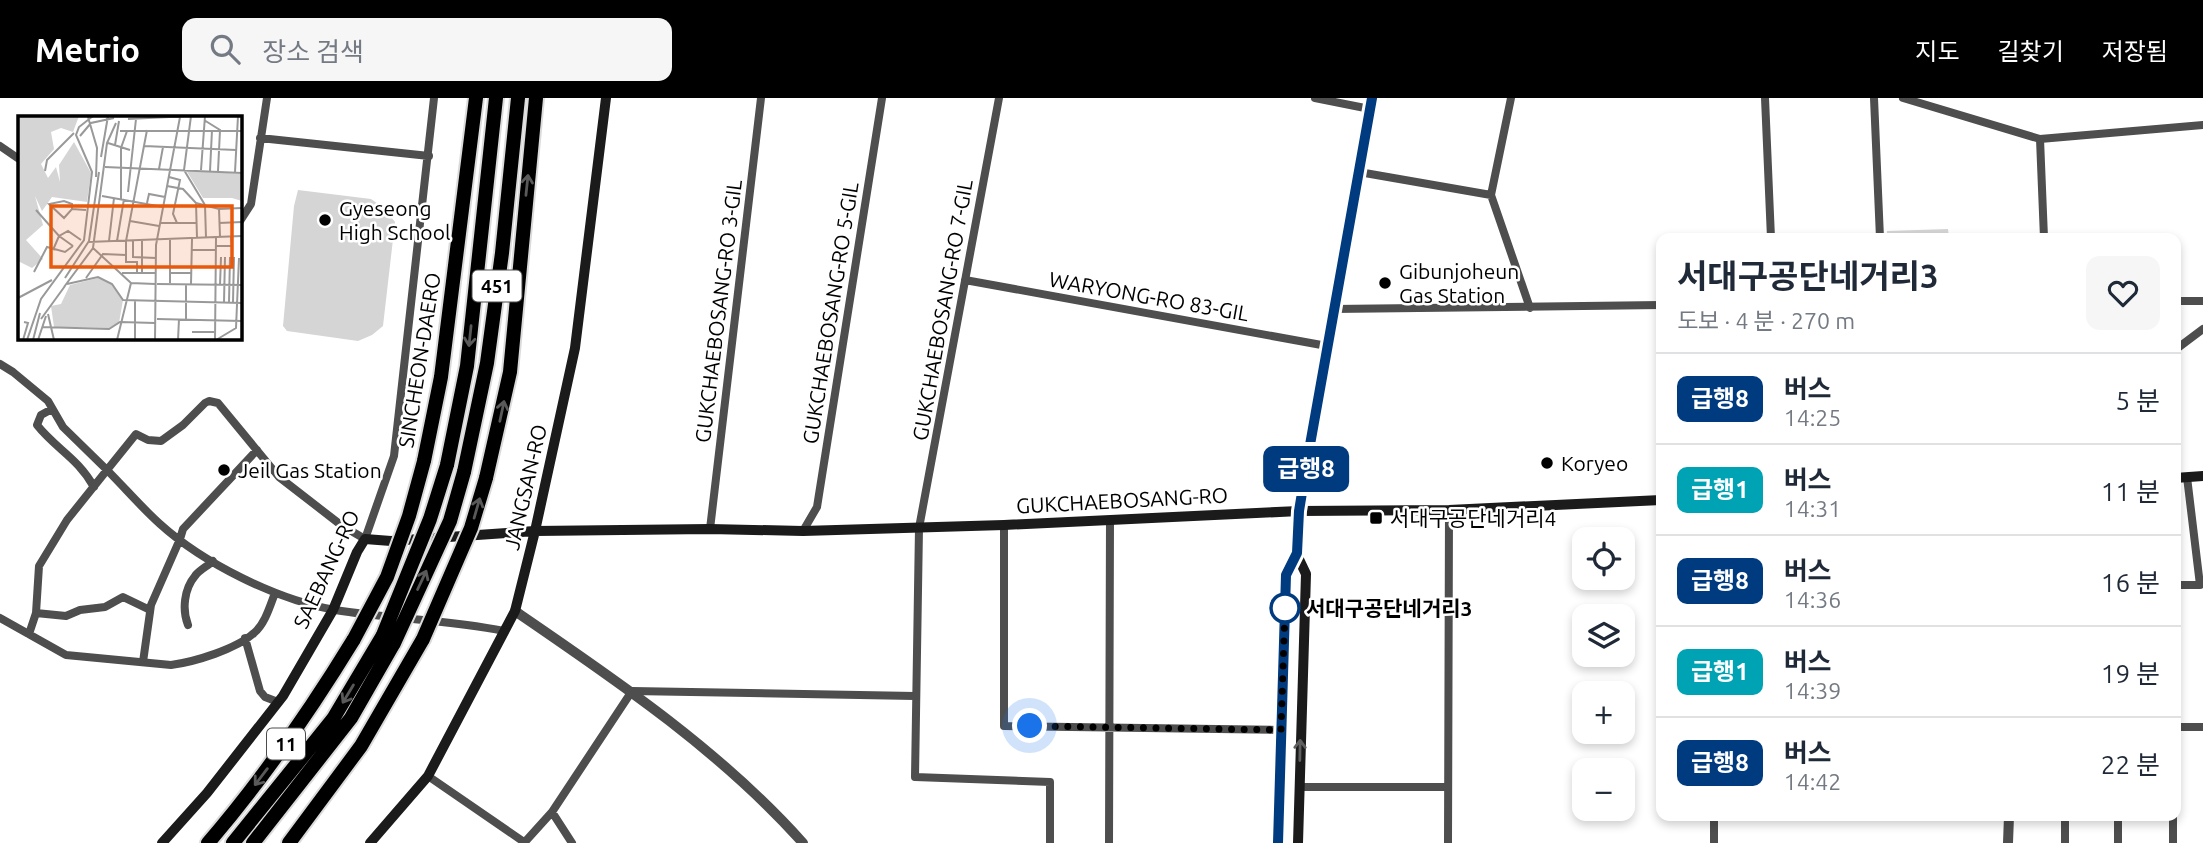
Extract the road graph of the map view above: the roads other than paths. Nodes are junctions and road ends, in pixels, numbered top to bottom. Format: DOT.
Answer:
graph roads {
  1 [pos="267,98"];
  2 [pos="434,98"];
  3 [pos="476,98"];
  4 [pos="496,98"];
  5 [pos="518,98"];
  6 [pos="536,98"];
  7 [pos="606,98"];
  8 [pos="761,98"];
  9 [pos="882,98"];
  10 [pos="999,98"];
  11 [pos="1315,98"];
  12 [pos="1511,98"];
  13 [pos="1765,98"];
  14 [pos="1874,98"];
  15 [pos="1903,98"];
  16 [pos="1371,104"];
  17 [pos="2203,125"];
  18 [pos="260,138"];
  19 [pos="2040,139"];
  20 [pos="0,146"];
  21 [pos="429,156"];
  22 [pos="18,158"];
  23 [pos="1359,172"];
  24 [pos="1491,195"];
  25 [pos="242,218"];
  26 [pos="1771,233"];
  27 [pos="1880,233"];
  28 [pos="2044,233"];
  29 [pos="965,280"];
  30 [pos="2181,301"];
  31 [pos="2203,301"];
  32 [pos="1656,306"];
  33 [pos="1530,308"];
  34 [pos="1333,309"];
  35 [pos="2203,329"];
  36 [pos="1327,346"];
  37 [pos="2181,346"];
  38 [pos="0,364"];
  39 [pos="52,409"];
  40 [pos="257,450"];
  41 [pos="107,470"];
  42 [pos="2203,476"];
  43 [pos="2181,477"];
  44 [pos="93,487"];
  45 [pos="1656,500"];
  46 [pos="1449,510"];
  47 [pos="1299,511"];
  48 [pos="1110,520"];
  49 [pos="1004,525"];
  50 [pos="919,528"];
  51 [pos="710,529"];
  52 [pos="536,531"];
  53 [pos="803,531"];
  54 [pos="180,539"];
  55 [pos="365,539"];
  56 [pos="1297,553"];
  57 [pos="213,561"];
  58 [pos="2181,585"];
  59 [pos="275,593"];
  60 [pos="150,610"];
  61 [pos="333,610"];
  62 [pos="515,611"];
  63 [pos="36,613"];
  64 [pos="0,618"];
  65 [pos="188,625"];
  66 [pos="504,631"];
  67 [pos="29,634"];
  68 [pos="245,638"];
  69 [pos="388,639"];
  70 [pos="143,662"];
  71 [pos="632,691"];
  72 [pos="915,696"];
  73 [pos="278,702"];
  74 [pos="1108,727"];
  75 [pos="2181,727"];
  76 [pos="2203,727"];
  77 [pos="1281,730"];
  78 [pos="428,776"];
  79 [pos="1299,787"];
  80 [pos="1447,787"];
  81 [pos="552,811"];
  82 [pos="1714,821"];
  83 [pos="2009,821"];
  84 [pos="2065,821"];
  85 [pos="2118,821"];
  86 [pos="2173,821"];
  87 [pos="162,843"];
  88 [pos="208,843"];
  89 [pos="233,843"];
  90 [pos="253,843"];
  91 [pos="289,843"];
  92 [pos="370,843"];
  93 [pos="524,843"];
  94 [pos="572,843"];
  95 [pos="803,843"];
  96 [pos="1050,843"];
  97 [pos="1109,843"];
  98 [pos="1278,843"];
  99 [pos="1298,843"];
  100 [pos="1448,843"];
  101 [pos="1714,843"];
  102 [pos="2008,843"];
  103 [pos="2065,843"];
  104 [pos="2118,843"];
  105 [pos="2173,843"];
  1 -- 18 [label="street"];
  2 -- 21 [label="street, SAEBANG-RO"];
  3 -- 88 [label="highway, SINCHEON-DAERO / 11, one-way, bridge"];
  4 -- 69 [label="highway, 451, one-way, bridge"];
  69 -- 5 [label="highway, 451, one-way, bridge"];
  91 -- 6 [label="highway, one-way, bridge"];
  7 -- 52 [label="main road, JANGSAN-RO"];
  8 -- 51 [label="street, GUKCHAEBOSANG-RO 3-GIL"];
  9 -- 53 [label="street, GUKCHAEBOSANG-RO 5-GIL"];
  10 -- 29 [label="street, GUKCHAEBOSANG-RO 7-GIL"];
  11 -- 16 [label="street"];
  12 -- 24 [label="street"];
  13 -- 26 [label="street"];
  14 -- 27 [label="street"];
  15 -- 19 [label="street"];
  16 -- 23 [label="main road"];
  17 -- 19 [label="street"];
  18 -- 21 [label="street"];
  18 -- 25 [label="street"];
  19 -- 28 [label="street"];
  20 -- 22 [label="street"];
  21 -- 55 [label="street, SAEBANG-RO"];
  23 -- 24 [label="street"];
  23 -- 34 [label="main road"];
  24 -- 33 [label="street"];
  29 -- 36 [label="street, WARYONG-RO 83-GIL"];
  29 -- 50 [label="street, GUKCHAEBOSANG-RO 7-GIL"];
  30 -- 31 [label="street"];
  32 -- 33 [label="street"];
  33 -- 34 [label="street"];
  34 -- 36 [label="main road"];
  35 -- 37 [label="street"];
  36 -- 47 [label="main road"];
  38 -- 39 [label="street"];
  39 -- 41 [label="street"];
  39 -- 44 [label="street"];
  40 -- 41 [label="street"];
  40 -- 54 [label="street"];
  40 -- 55 [label="street"];
  41 -- 44 [label="street"];
  41 -- 54 [label="street"];
  42 -- 43 [label="main road"];
  43 -- 58 [label="street"];
  44 -- 63 [label="street"];
  45 -- 46 [label="main road, GUKCHAEBOSANG-RO"];
  46 -- 47 [label="main road, GUKCHAEBOSANG-RO"];
  46 -- 80 [label="street"];
  47 -- 48 [label="main road, GUKCHAEBOSANG-RO"];
  47 -- 56 [label="main road"];
  48 -- 49 [label="main road, GUKCHAEBOSANG-RO"];
  48 -- 74 [label="street"];
  49 -- 50 [label="main road, GUKCHAEBOSANG-RO"];
  49 -- 74 [label="street, GUKCHAEBOSANG-RO"];
  50 -- 53 [label="main road, GUKCHAEBOSANG-RO"];
  50 -- 72 [label="street, GUKCHAEBOSANG-RO 7-GIL"];
  51 -- 52 [label="main road, GUKCHAEBOSANG-RO"];
  51 -- 53 [label="main road, GUKCHAEBOSANG-RO"];
  52 -- 55 [label="main road, GUKCHAEBOSANG-RO"];
  52 -- 62 [label="main road, JANGSAN-RO"];
  54 -- 57 [label="street"];
  54 -- 60 [label="street"];
  55 -- 61 [label="main road, SAEBANG-RO"];
  56 -- 77 [label="main road"];
  79 -- 56 [label="main road, one-way"];
  57 -- 59 [label="street"];
  57 -- 65 [label="street"];
  59 -- 61 [label="street"];
  59 -- 68 [label="street"];
  60 -- 63 [label="street"];
  60 -- 70 [label="street"];
  61 -- 66 [label="street"];
  61 -- 73 [label="main road, SAEBANG-RO"];
  62 -- 66 [label="main road, JANGSAN-RO"];
  62 -- 71 [label="street"];
  63 -- 67 [label="street"];
  64 -- 67 [label="street"];
  66 -- 78 [label="main road, JANGSAN-RO"];
  67 -- 70 [label="street"];
  68 -- 70 [label="street"];
  68 -- 73 [label="street"];
  69 -- 89 [label="highway, 451, one-way"];
  69 -- 90 [label="highway, 451"];
  71 -- 72 [label="street"];
  71 -- 81 [label="street"];
  71 -- 95 [label="street"];
  72 -- 96 [label="street, GUKCHAEBOSANG-RO 7-GIL"];
  73 -- 87 [label="main road, SAEBANG-RO"];
  74 -- 77 [label="street"];
  74 -- 97 [label="street"];
  75 -- 76 [label="street"];
  77 -- 98 [label="main road"];
  78 -- 92 [label="main road, JANGSAN-RO"];
  78 -- 93 [label="street"];
  79 -- 80 [label="street"];
  79 -- 99 [label="main road"];
  80 -- 100 [label="street"];
  81 -- 93 [label="street"];
  81 -- 94 [label="street"];
  82 -- 101 [label="street"];
  83 -- 102 [label="street"];
  84 -- 103 [label="street"];
  85 -- 104 [label="street"];
  86 -- 105 [label="street"];
}
